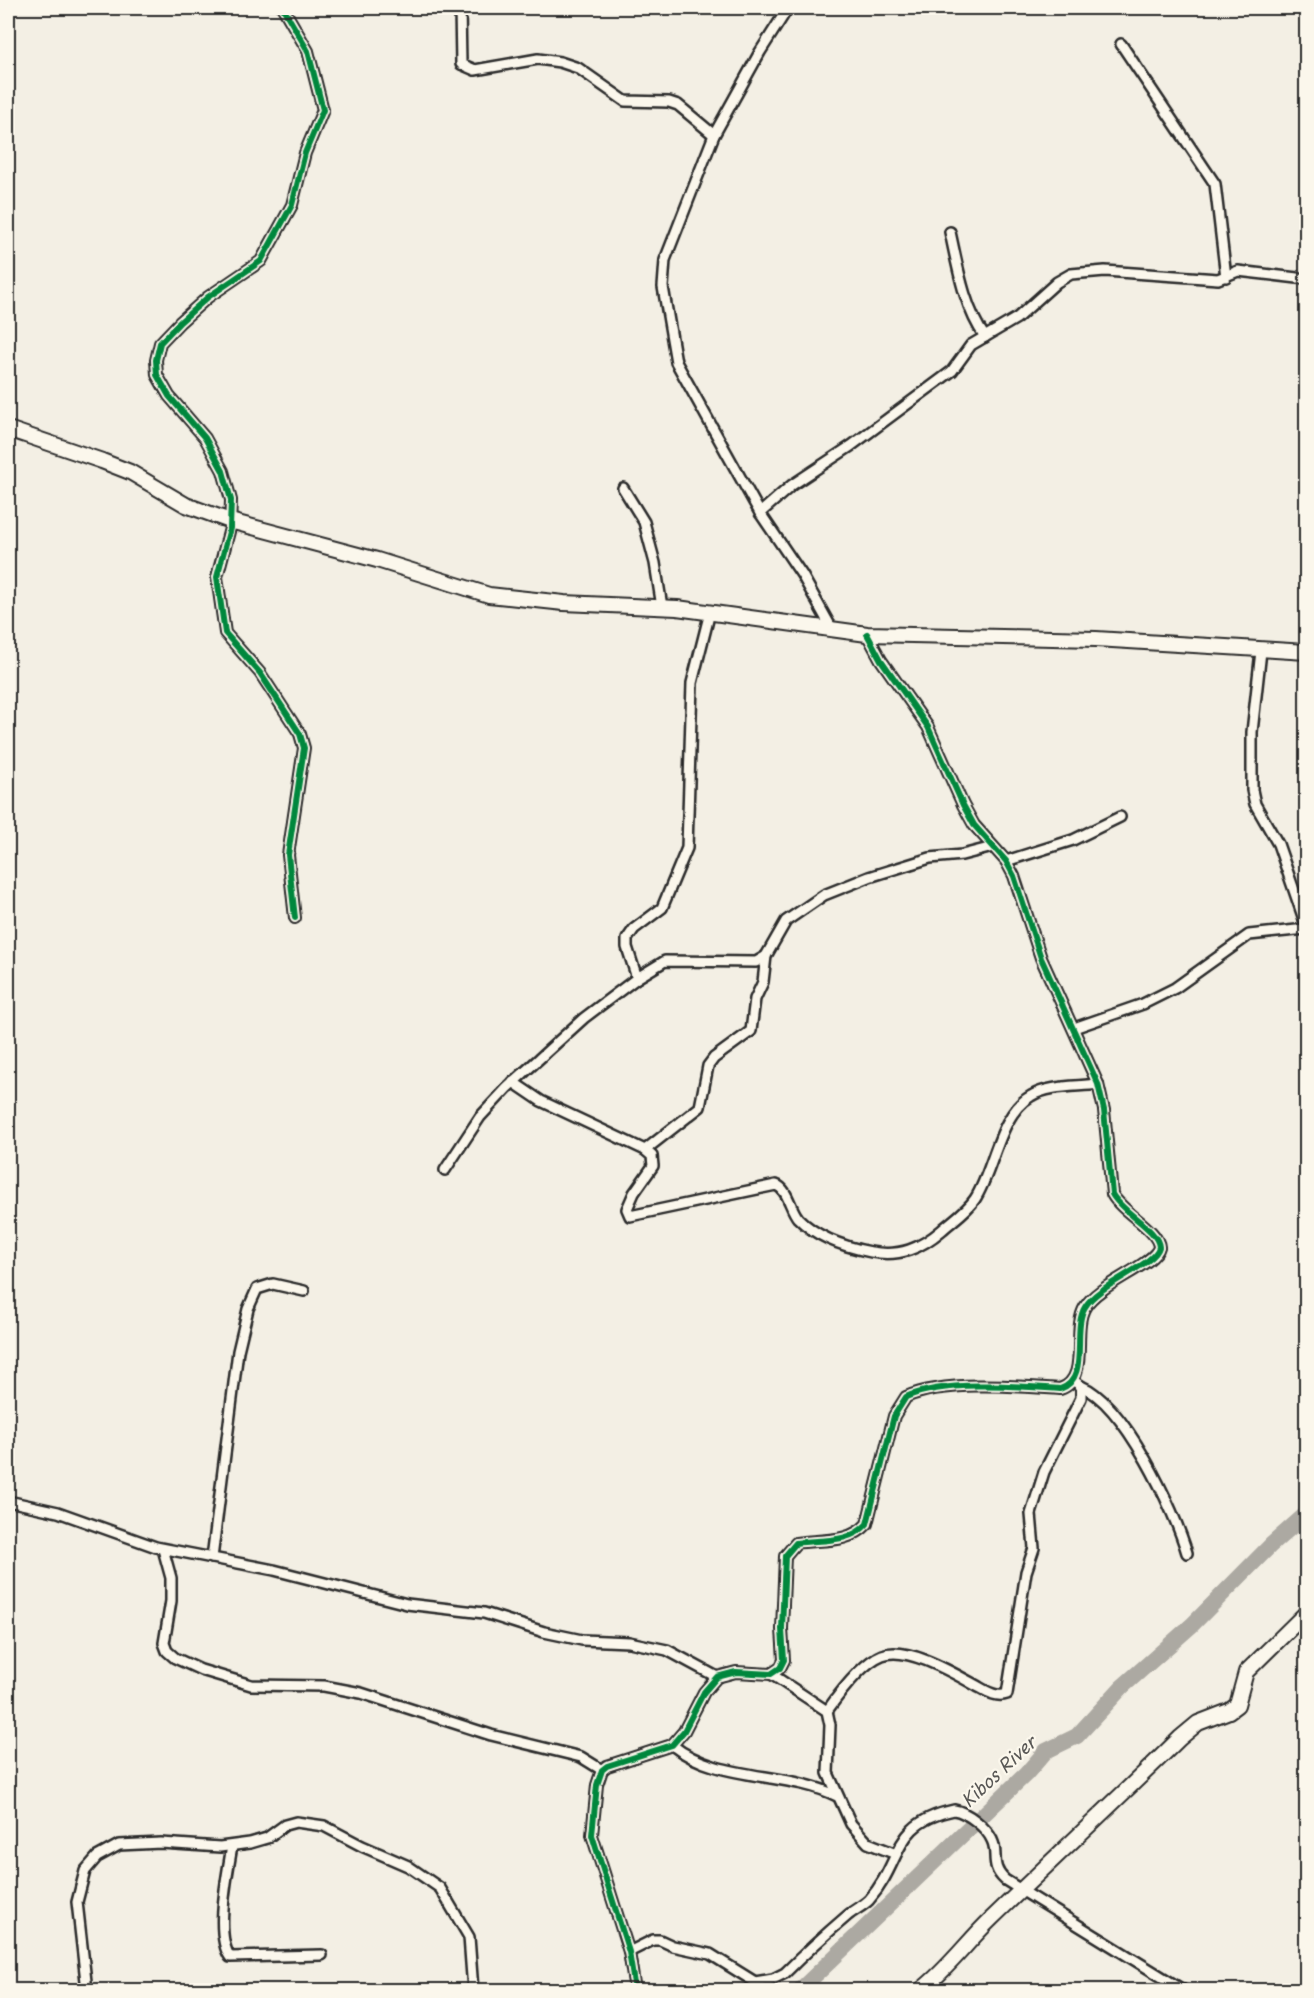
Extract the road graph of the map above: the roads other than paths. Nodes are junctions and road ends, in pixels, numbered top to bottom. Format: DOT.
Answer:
graph roads {
  1 [pos="283,8"];
  2 [pos="460,8"];
  3 [pos="788,8"];
  4 [pos="1121,44"];
  5 [pos="714,135"];
  6 [pos="950,232"];
  7 [pos="1226,277"];
  8 [pos="1306,279"];
  9 [pos="985,337"];
  10 [pos="8,429"];
  11 [pos="623,488"];
  12 [pos="760,513"];
  13 [pos="230,521"];
  14 [pos="662,607"];
  15 [pos="710,612"];
  16 [pos="832,629"];
  17 [pos="867,634"];
  18 [pos="1261,651"];
  19 [pos="1306,652"];
  20 [pos="1120,817"];
  21 [pos="993,847"];
  22 [pos="1006,861"];
  23 [pos="295,918"];
  24 [pos="1306,927"];
  25 [pos="766,956"];
  26 [pos="637,978"];
  27 [pos="1074,1028"];
  28 [pos="513,1082"];
  29 [pos="1098,1084"];
  30 [pos="645,1150"];
  31 [pos="445,1170"];
  32 [pos="304,1291"];
  33 [pos="1077,1384"];
  34 [pos="8,1501"];
  35 [pos="164,1549"];
  36 [pos="1187,1553"];
  37 [pos="212,1558"];
  38 [pos="1306,1613"];
  39 [pos="771,1674"];
  40 [pos="717,1677"];
  41 [pos="827,1711"];
  42 [pos="672,1745"];
  43 [pos="602,1770"];
  44 [pos="837,1796"];
  45 [pos="232,1846"];
  46 [pos="896,1854"];
  47 [pos="1023,1889"];
  48 [pos="629,1952"];
  49 [pos="322,1955"];
  50 [pos="87,1990"];
  51 [pos="473,1990"];
  52 [pos="635,1990"];
  53 [pos="921,1990"];
  54 [pos="1183,1990"];
  1 -- 13 [label="street"];
  2 -- 5 [label="street"];
  3 -- 5 [label="street"];
  4 -- 7 [label="street"];
  5 -- 12 [label="street"];
  6 -- 9 [label="street"];
  7 -- 8 [label="street"];
  7 -- 9 [label="street"];
  9 -- 12 [label="street"];
  10 -- 13 [label="main road"];
  11 -- 14 [label="street"];
  12 -- 16 [label="street"];
  13 -- 14 [label="main road"];
  13 -- 23 [label="street"];
  14 -- 15 [label="main road"];
  15 -- 16 [label="main road"];
  15 -- 26 [label="street"];
  16 -- 17 [label="main road"];
  17 -- 18 [label="main road"];
  17 -- 21 [label="street"];
  18 -- 19 [label="main road"];
  18 -- 24 [label="street"];
  20 -- 22 [label="street"];
  21 -- 22 [label="street"];
  21 -- 25 [label="street"];
  22 -- 27 [label="street"];
  24 -- 27 [label="street"];
  25 -- 26 [label="street"];
  25 -- 30 [label="street"];
  26 -- 28 [label="street"];
  27 -- 29 [label="street"];
  28 -- 30 [label="street"];
  28 -- 31 [label="street"];
  29 -- 30 [label="street"];
  29 -- 33 [label="street"];
  32 -- 37 [label="street"];
  33 -- 36 [label="street"];
  33 -- 39 [label="street"];
  33 -- 41 [label="street"];
  34 -- 35 [label="street"];
  35 -- 37 [label="street"];
  35 -- 43 [label="street"];
  37 -- 40 [label="street"];
  38 -- 47 [label="main road"];
  39 -- 40 [label="street"];
  39 -- 41 [label="street"];
  40 -- 42 [label="street"];
  41 -- 44 [label="street"];
  42 -- 43 [label="street"];
  42 -- 44 [label="street"];
  43 -- 48 [label="street"];
  44 -- 46 [label="street"];
  45 -- 49 [label="street"];
  45 -- 50 [label="street"];
  45 -- 51 [label="street"];
  46 -- 47 [label="street"];
  46 -- 48 [label="street"];
  47 -- 53 [label="main road"];
  47 -- 54 [label="street"];
  48 -- 52 [label="street"];
}
